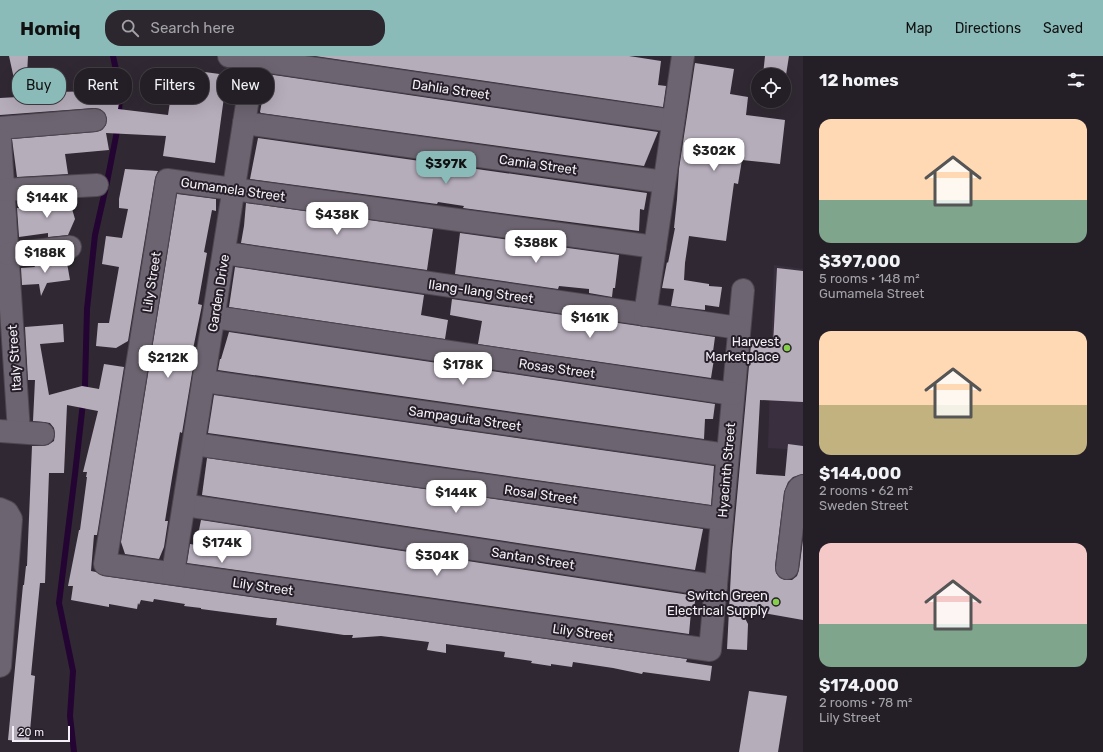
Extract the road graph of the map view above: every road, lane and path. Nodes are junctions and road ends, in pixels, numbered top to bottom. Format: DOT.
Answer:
graph roads {
  1 [pos="229,56"];
  2 [pos="683,56"];
  3 [pos="254,60"];
  4 [pos="95,120"];
  5 [pos="673,121"];
  6 [pos="244,123"];
  7 [pos="0,128"];
  8 [pos="0,140"];
  9 [pos="167,180"];
  10 [pos="664,182"];
  11 [pos="97,185"];
  12 [pos="234,189"];
  13 [pos="3,190"];
  14 [pos="655,247"];
  15 [pos="70,248"];
  16 [pos="224,253"];
  17 [pos="8,254"];
  18 [pos="743,290"];
  19 [pos="645,315"];
  20 [pos="214,317"];
  21 [pos="739,328"];
  22 [pos="204,381"];
  23 [pos="733,394"];
  24 [pos="10,432"];
  25 [pos="42,434"];
  26 [pos="194,444"];
  27 [pos="727,455"];
  28 [pos="803,486"];
  29 [pos="184,505"];
  30 [pos="0,509"];
  31 [pos="722,519"];
  32 [pos="787,568"];
  33 [pos="173,573"];
  34 [pos="3,583"];
  35 [pos="716,586"];
  36 [pos="710,650"];
  37 [pos="0,664"];
  1 -- 3 [label="street, Dahlia Street"];
  2 -- 5 [label="street"];
  3 -- 5 [label="street, Dahlia Street"];
  3 -- 6 [label="street, Garden Drive"];
  4 -- 7 [label="street"];
  5 -- 10 [label="street"];
  6 -- 10 [label="street, Camia Street"];
  6 -- 12 [label="street, Garden Drive"];
  8 -- 13 [label="street, Italy Street"];
  9 -- 12 [label="street, Gumamela Street"];
  9 -- 33 [label="street, Lily Street"];
  10 -- 14 [label="street"];
  11 -- 13 [label="street"];
  12 -- 14 [label="street, Gumamela Street"];
  12 -- 16 [label="street, Garden Drive"];
  13 -- 17 [label="street, Italy Street"];
  14 -- 19 [label="street"];
  15 -- 17 [label="street"];
  16 -- 19 [label="street, Ilang-Ilang Street"];
  16 -- 20 [label="street, Garden Drive"];
  17 -- 24 [label="street, Italy Street"];
  18 -- 21 [label="street, Hyacinth Street"];
  19 -- 21 [label="street, Ilang-Ilang Street"];
  20 -- 22 [label="street, Garden Drive"];
  20 -- 23 [label="street, Rosas Street"];
  21 -- 23 [label="street, Hyacinth Street"];
  22 -- 26 [label="street, Garden Drive"];
  22 -- 27 [label="street, Sampaguita Street"];
  23 -- 27 [label="street, Hyacinth Street"];
  24 -- 25 [label="street"];
  26 -- 29 [label="street, Garden Drive"];
  26 -- 31 [label="street, Rosal Street"];
  27 -- 31 [label="street, Hyacinth Street"];
  28 -- 32 [label="street"];
  29 -- 33 [label="street, Garden Drive"];
  29 -- 35 [label="street, Santan Street"];
  30 -- 34 [label="street"];
  31 -- 35 [label="street, Hyacinth Street"];
  33 -- 36 [label="street, Lily Street"];
  34 -- 37 [label="street"];
  35 -- 36 [label="street, Hyacinth Street"];
}
